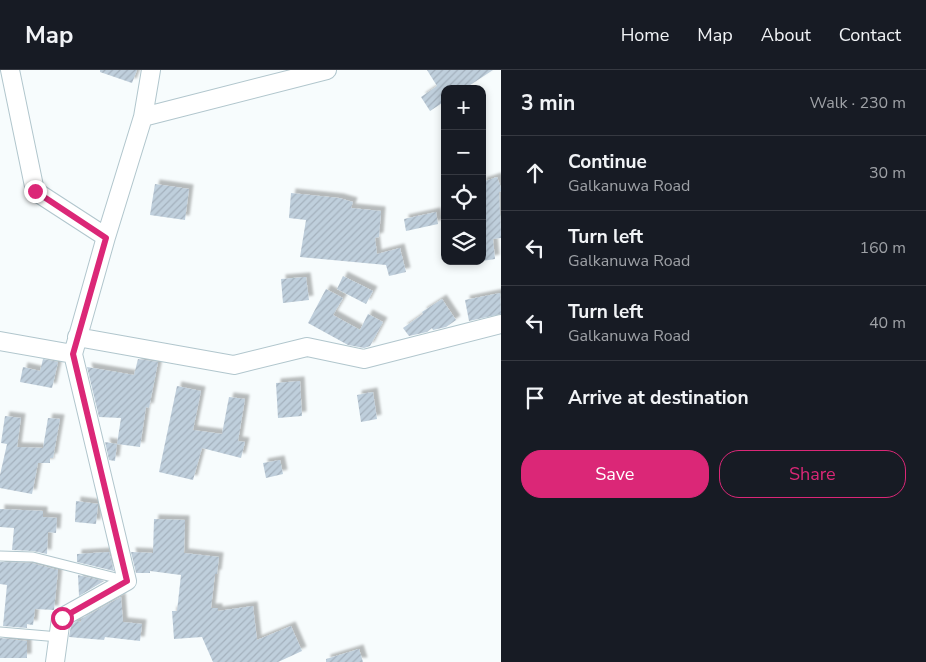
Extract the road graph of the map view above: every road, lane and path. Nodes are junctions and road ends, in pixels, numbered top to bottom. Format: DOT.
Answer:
graph roads {
  1 [pos="10,70"];
  2 [pos="151,70"];
  3 [pos="327,70"];
  4 [pos="143,117"];
  5 [pos="106,238"];
  6 [pos="501,324"];
  7 [pos="0,341"];
  8 [pos="75,345"];
  9 [pos="0,556"];
  10 [pos="127,581"];
  11 [pos="0,632"];
  12 [pos="59,637"];
  13 [pos="56,662"];
  1 -- 5 [label="street"];
  2 -- 4 [label="street"];
  3 -- 4 [label="street"];
  4 -- 5 [label="street"];
  5 -- 8 [label="street"];
  6 -- 8 [label="street"];
  7 -- 8 [label="street"];
  8 -- 10 [label="street"];
  9 -- 10 [label="lane"];
  10 -- 12 [label="street"];
  11 -- 12 [label="lane"];
  12 -- 13 [label="street"];
}
